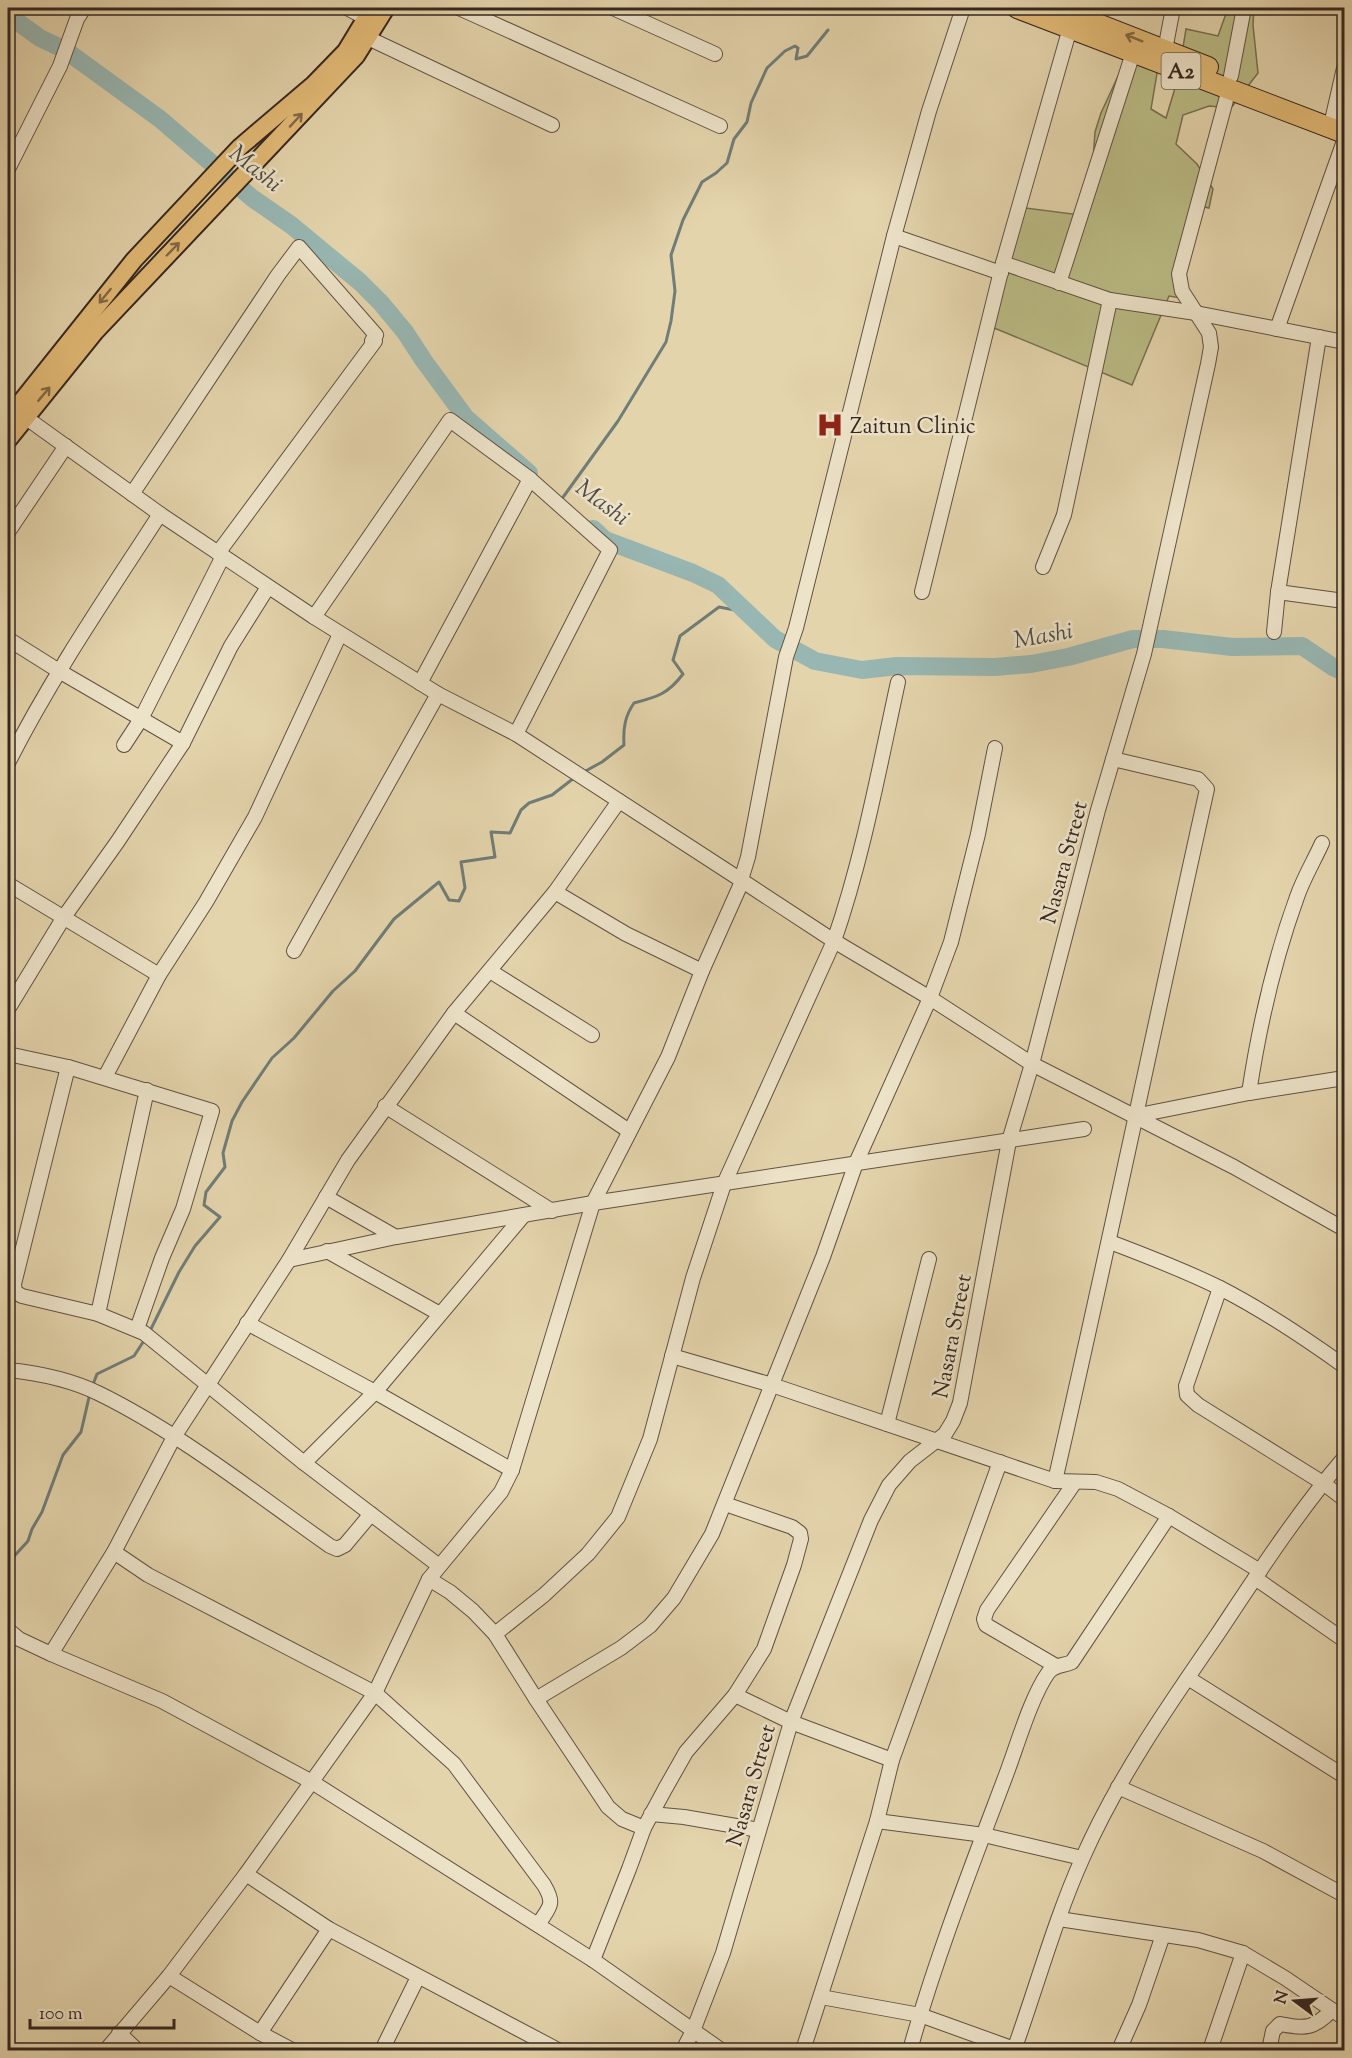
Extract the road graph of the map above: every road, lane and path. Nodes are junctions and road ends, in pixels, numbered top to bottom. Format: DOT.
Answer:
graph roads {
  1 [pos="84,8"];
  2 [pos="346,8"];
  3 [pos="386,8"];
  4 [pos="459,8"];
  5 [pos="614,8"];
  6 [pos="963,8"];
  7 [pos="1017,8"];
  8 [pos="1057,8"];
  9 [pos="1173,8"];
  10 [pos="1244,8"];
  11 [pos="369,13"];
  12 [pos="1070,28"];
  13 [pos="368,38"];
  14 [pos="1165,50"];
  15 [pos="1133,53"];
  16 [pos="715,54"];
  17 [pos="1344,68"];
  18 [pos="1230,82"];
  19 [pos="1339,118"];
  20 [pos="552,125"];
  21 [pos="720,126"];
  22 [pos="1344,133"];
  23 [pos="1344,141"];
  24 [pos="8,169"];
  25 [pos="894,236"];
  26 [pos="1002,268"];
  27 [pos="1059,283"];
  28 [pos="1110,300"];
  29 [pos="1196,313"];
  30 [pos="1277,328"];
  31 [pos="1319,337"];
  32 [pos="1344,342"];
  33 [pos="14,412"];
  34 [pos="8,440"];
  35 [pos="66,446"];
  36 [pos="530,479"];
  37 [pos="132,494"];
  38 [pos="160,514"];
  39 [pos="8,532"];
  40 [pos="221,554"];
  41 [pos="1043,567"];
  42 [pos="268,586"];
  43 [pos="922,591"];
  44 [pos="1278,592"];
  45 [pos="1344,601"];
  46 [pos="314,617"];
  47 [pos="1274,632"];
  48 [pos="340,634"];
  49 [pos="8,639"];
  50 [pos="59,671"];
  51 [pos="898,682"];
  52 [pos="420,683"];
  53 [pos="438,694"];
  54 [pos="141,719"];
  55 [pos="516,734"];
  56 [pos="183,743"];
  57 [pos="124,745"];
  58 [pos="995,748"];
  59 [pos="1113,759"];
  60 [pos="8,762"];
  61 [pos="619,801"];
  62 [pos="1322,843"];
  63 [pos="741,880"];
  64 [pos="8,884"];
  65 [pos="555,892"];
  66 [pos="64,917"];
  67 [pos="834,941"];
  68 [pos="294,951"];
  69 [pos="490,971"];
  70 [pos="702,971"];
  71 [pos="159,975"];
  72 [pos="930,998"];
  73 [pos="8,1009"];
  74 [pos="454,1013"];
  75 [pos="592,1035"];
  76 [pos="8,1054"];
  77 [pos="1032,1064"];
  78 [pos="68,1067"];
  79 [pos="105,1077"];
  80 [pos="1344,1078"];
  81 [pos="147,1090"];
  82 [pos="1249,1093"];
  83 [pos="385,1106"];
  84 [pos="1134,1116"];
  85 [pos="1084,1129"];
  86 [pos="629,1131"];
  87 [pos="1009,1141"];
  88 [pos="856,1163"];
  89 [pos="724,1184"];
  90 [pos="326,1197"];
  91 [pos="593,1203"];
  92 [pos="552,1210"];
  93 [pos="522,1216"];
  94 [pos="1344,1230"];
  95 [pos="396,1236"];
  96 [pos="1110,1242"];
  97 [pos="327,1251"];
  98 [pos="929,1259"];
  99 [pos="289,1260"];
  100 [pos="1220,1288"];
  101 [pos="98,1314"];
  102 [pos="440,1314"];
  103 [pos="247,1323"];
  104 [pos="136,1329"];
  105 [pos="672,1356"];
  106 [pos="1344,1366"];
  107 [pos="8,1370"];
  108 [pos="207,1385"];
  109 [pos="772,1385"];
  110 [pos="375,1392"];
  111 [pos="887,1424"];
  112 [pos="174,1437"];
  113 [pos="937,1442"];
  114 [pos="1344,1458"];
  115 [pos="1000,1462"];
  116 [pos="304,1463"];
  117 [pos="512,1470"];
  118 [pos="1055,1481"];
  119 [pos="1075,1482"];
  120 [pos="1323,1483"];
  121 [pos="1344,1498"];
  122 [pos="725,1504"];
  123 [pos="371,1514"];
  124 [pos="1169,1516"];
  125 [pos="114,1552"];
  126 [pos="438,1565"];
  127 [pos="1257,1575"];
  128 [pos="429,1579"];
  129 [pos="8,1630"];
  130 [pos="495,1634"];
  131 [pos="1344,1641"];
  132 [pos="51,1654"];
  133 [pos="1056,1666"];
  134 [pos="1188,1678"];
  135 [pos="375,1694"];
  136 [pos="735,1695"];
  137 [pos="536,1699"];
  138 [pos="790,1722"];
  139 [pos="892,1760"];
  140 [pos="1344,1776"];
  141 [pos="312,1782"];
  142 [pos="1118,1787"];
  143 [pos="651,1814"];
  144 [pos="877,1821"];
  145 [pos="644,1828"];
  146 [pos="759,1830"];
  147 [pos="984,1835"];
  148 [pos="1082,1858"];
  149 [pos="246,1874"];
  150 [pos="1344,1895"];
  151 [pos="1059,1918"];
  152 [pos="538,1925"];
  153 [pos="329,1929"];
  154 [pos="1163,1935"];
  155 [pos="1243,1953"];
  156 [pos="593,1960"];
  157 [pos="169,1976"];
  158 [pos="418,1977"];
  159 [pos="821,1997"];
  160 [pos="1332,2010"];
  161 [pos="920,2015"];
  162 [pos="1344,2018"];
  163 [pos="693,2031"];
  164 [pos="119,2033"];
  165 [pos="260,2033"];
  166 [pos="106,2050"];
  167 [pos="137,2050"];
  168 [pos="292,2050"];
  169 [pos="382,2050"];
  170 [pos="558,2050"];
  171 [pos="683,2050"];
  172 [pos="721,2050"];
  173 [pos="803,2050"];
  174 [pos="910,2050"];
  175 [pos="1015,2050"];
  176 [pos="1119,2050"];
  177 [pos="1210,2050"];
  178 [pos="1269,2050"];
  1 -- 24 [label="street"];
  2 -- 11 [label="street"];
  3 -- 13 [label="main road"];
  4 -- 21 [label="street"];
  5 -- 16 [label="street"];
  6 -- 25 [label="street"];
  7 -- 12 [label="highway, A2"];
  14 -- 8 [label="highway, A2, one-way"];
  9 -- 14 [label="street"];
  10 -- 18 [label="street, Nasara Street"];
  11 -- 33 [label="main road, one-way"];
  12 -- 15 [label="highway, A2"];
  12 -- 26 [label="street"];
  13 -- 20 [label="street"];
  33 -- 13 [label="main road, one-way"];
  14 -- 18 [label="highway, A2"];
  15 -- 18 [label="highway, A2"];
  15 -- 27 [label="street"];
  17 -- 19 [label="street"];
  18 -- 19 [label="highway, A2"];
  18 -- 22 [label="highway, A2"];
  18 -- 29 [label="street, Nasara Street"];
  23 -- 30 [label="street"];
  25 -- 26 [label="street"];
  25 -- 63 [label="street"];
  26 -- 27 [label="street"];
  26 -- 43 [label="street"];
  27 -- 28 [label="street"];
  28 -- 29 [label="street"];
  28 -- 41 [label="street"];
  29 -- 30 [label="street"];
  29 -- 59 [label="street, Nasara Street"];
  30 -- 31 [label="street"];
  31 -- 32 [label="street"];
  31 -- 44 [label="street"];
  33 -- 34 [label="main road"];
  33 -- 35 [label="street"];
  35 -- 37 [label="street"];
  35 -- 39 [label="street"];
  36 -- 46 [label="street"];
  36 -- 52 [label="street"];
  36 -- 55 [label="street"];
  37 -- 38 [label="street"];
  37 -- 40 [label="street"];
  38 -- 40 [label="street"];
  38 -- 50 [label="street"];
  40 -- 42 [label="street"];
  40 -- 54 [label="street"];
  42 -- 46 [label="street"];
  42 -- 56 [label="street"];
  44 -- 45 [label="street"];
  44 -- 47 [label="street"];
  46 -- 48 [label="street"];
  48 -- 52 [label="street"];
  48 -- 71 [label="street"];
  49 -- 50 [label="street"];
  50 -- 54 [label="street"];
  50 -- 60 [label="street"];
  51 -- 67 [label="street"];
  52 -- 53 [label="street"];
  53 -- 55 [label="street"];
  53 -- 68 [label="street"];
  54 -- 56 [label="street"];
  54 -- 57 [label="street"];
  55 -- 61 [label="street"];
  56 -- 66 [label="street"];
  58 -- 72 [label="street"];
  59 -- 77 [label="street, Nasara Street"];
  59 -- 84 [label="street"];
  61 -- 63 [label="street"];
  61 -- 65 [label="street"];
  62 -- 82 [label="street"];
  63 -- 67 [label="street"];
  63 -- 70 [label="street"];
  64 -- 66 [label="street"];
  65 -- 69 [label="street"];
  65 -- 70 [label="street"];
  66 -- 71 [label="street"];
  66 -- 73 [label="street"];
  67 -- 72 [label="street"];
  67 -- 89 [label="street"];
  69 -- 74 [label="street"];
  69 -- 75 [label="street"];
  70 -- 86 [label="street"];
  71 -- 79 [label="street"];
  72 -- 77 [label="street"];
  72 -- 88 [label="street"];
  74 -- 83 [label="street"];
  74 -- 86 [label="street"];
  76 -- 78 [label="street"];
  77 -- 84 [label="street"];
  77 -- 87 [label="street, Nasara Street"];
  78 -- 79 [label="street"];
  78 -- 101 [label="street"];
  79 -- 81 [label="street"];
  80 -- 82 [label="street"];
  81 -- 101 [label="street"];
  81 -- 104 [label="street"];
  82 -- 84 [label="street"];
  83 -- 90 [label="street"];
  83 -- 92 [label="street"];
  84 -- 94 [label="street"];
  84 -- 96 [label="street"];
  85 -- 87 [label="street"];
  86 -- 91 [label="street"];
  87 -- 88 [label="street"];
  87 -- 113 [label="street, Nasara Street"];
  88 -- 89 [label="street"];
  88 -- 109 [label="street"];
  89 -- 91 [label="street"];
  89 -- 105 [label="street"];
  90 -- 95 [label="street"];
  90 -- 99 [label="street"];
  91 -- 92 [label="street"];
  91 -- 117 [label="street"];
  92 -- 93 [label="street"];
  93 -- 95 [label="street"];
  93 -- 102 [label="street"];
  95 -- 97 [label="street"];
  96 -- 100 [label="street"];
  96 -- 118 [label="street"];
  97 -- 99 [label="street"];
  97 -- 102 [label="street"];
  98 -- 111 [label="street"];
  99 -- 103 [label="street"];
  100 -- 106 [label="street"];
  100 -- 120 [label="street"];
  101 -- 104 [label="street"];
  102 -- 110 [label="street"];
  103 -- 108 [label="street"];
  103 -- 110 [label="street"];
  104 -- 108 [label="street"];
  105 -- 109 [label="street"];
  105 -- 130 [label="street"];
  107 -- 112 [label="street"];
  108 -- 112 [label="street"];
  108 -- 116 [label="street"];
  109 -- 111 [label="street"];
  109 -- 122 [label="street"];
  110 -- 116 [label="street"];
  110 -- 117 [label="street"];
  111 -- 113 [label="street"];
  112 -- 123 [label="street"];
  112 -- 125 [label="street"];
  113 -- 115 [label="street"];
  113 -- 138 [label="street, Nasara Street"];
  114 -- 120 [label="street"];
  115 -- 118 [label="street"];
  115 -- 139 [label="street"];
  116 -- 123 [label="street"];
  117 -- 126 [label="street"];
  118 -- 119 [label="street"];
  119 -- 124 [label="street"];
  119 -- 133 [label="street"];
  120 -- 121 [label="street"];
  120 -- 127 [label="street"];
  122 -- 136 [label="street"];
  122 -- 137 [label="street"];
  123 -- 126 [label="street"];
  124 -- 127 [label="street"];
  124 -- 133 [label="street"];
  125 -- 132 [label="street"];
  125 -- 135 [label="street"];
  126 -- 128 [label="street"];
  127 -- 131 [label="street"];
  127 -- 134 [label="street"];
  128 -- 130 [label="street"];
  128 -- 135 [label="street"];
  129 -- 132 [label="street"];
  130 -- 137 [label="street"];
  132 -- 141 [label="street"];
  133 -- 147 [label="street"];
  134 -- 140 [label="street"];
  134 -- 142 [label="street"];
  135 -- 141 [label="street"];
  135 -- 152 [label="street"];
  136 -- 138 [label="street"];
  136 -- 143 [label="street"];
  137 -- 145 [label="street"];
  138 -- 139 [label="street"];
  138 -- 146 [label="street, Nasara Street"];
  139 -- 144 [label="street"];
  141 -- 149 [label="street"];
  141 -- 152 [label="street"];
  142 -- 148 [label="street"];
  142 -- 150 [label="street"];
  143 -- 145 [label="street"];
  143 -- 146 [label="street"];
  144 -- 147 [label="street"];
  144 -- 159 [label="street"];
  145 -- 156 [label="street"];
  146 -- 163 [label="street, Nasara Street"];
  147 -- 148 [label="street"];
  147 -- 161 [label="street"];
  148 -- 151 [label="street"];
  149 -- 153 [label="street"];
  149 -- 157 [label="street"];
  151 -- 154 [label="street"];
  151 -- 175 [label="street"];
  152 -- 156 [label="street"];
  153 -- 158 [label="street"];
  153 -- 165 [label="street"];
  154 -- 155 [label="street"];
  154 -- 176 [label="street"];
  155 -- 160 [label="street"];
  155 -- 177 [label="street"];
  156 -- 163 [label="street"];
  157 -- 164 [label="street"];
  157 -- 165 [label="street"];
  158 -- 169 [label="street"];
  158 -- 170 [label="street"];
  159 -- 161 [label="street"];
  159 -- 173 [label="street"];
  160 -- 162 [label="street"];
  160 -- 178 [label="street"];
  161 -- 174 [label="street"];
  161 -- 175 [label="street"];
  163 -- 171 [label="street, Nasara Street"];
  163 -- 172 [label="street"];
  164 -- 166 [label="street"];
  164 -- 167 [label="street"];
  165 -- 168 [label="street"];
}
